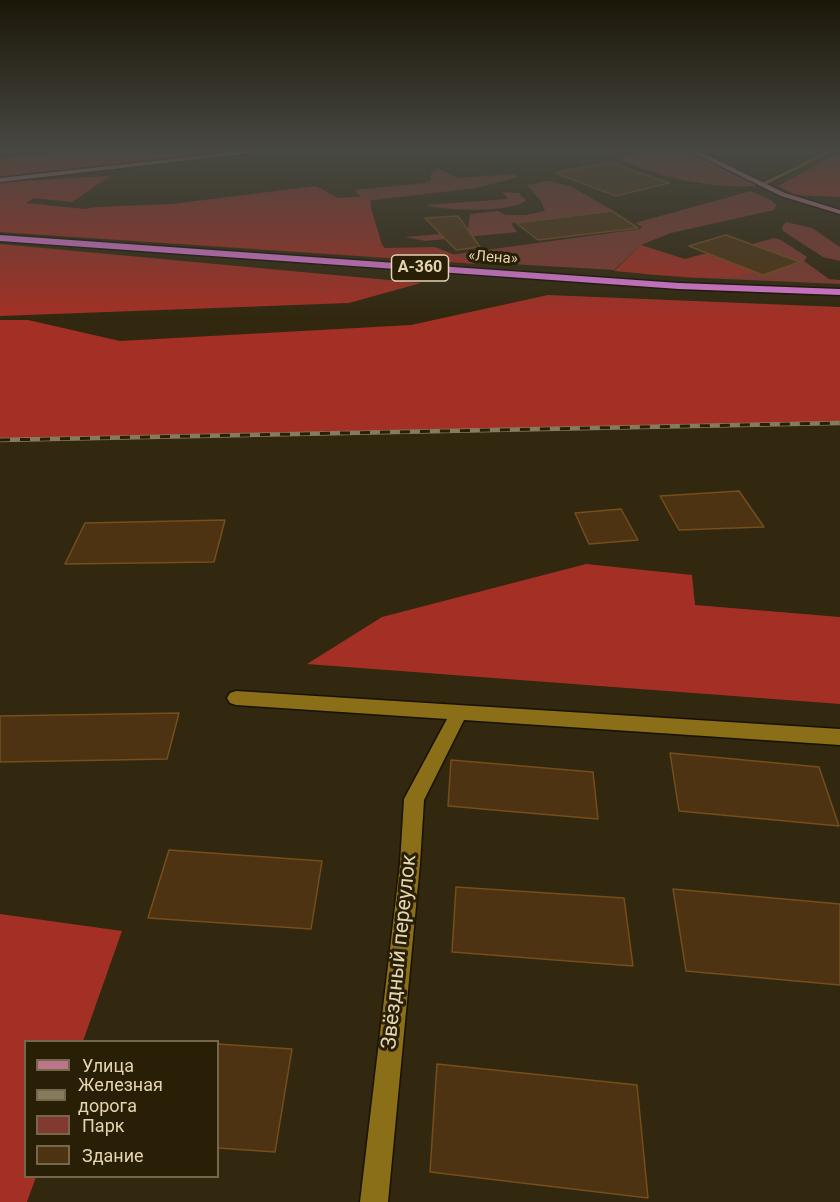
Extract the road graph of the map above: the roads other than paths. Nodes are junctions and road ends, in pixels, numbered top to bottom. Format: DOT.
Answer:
graph roads {
  1 [pos="815,207"];
  2 [pos="840,212"];
  3 [pos="0,238"];
  4 [pos="840,292"];
  5 [pos="236,698"];
  6 [pos="459,712"];
  7 [pos="840,736"];
  8 [pos="374,1202"];
  1 -- 2 [label="main road"];
  3 -- 4 [label="highway, «Лена» / А-360"];
  5 -- 6 [label="street"];
  6 -- 7 [label="street"];
  6 -- 8 [label="street, Звёздный переулок"];
}
